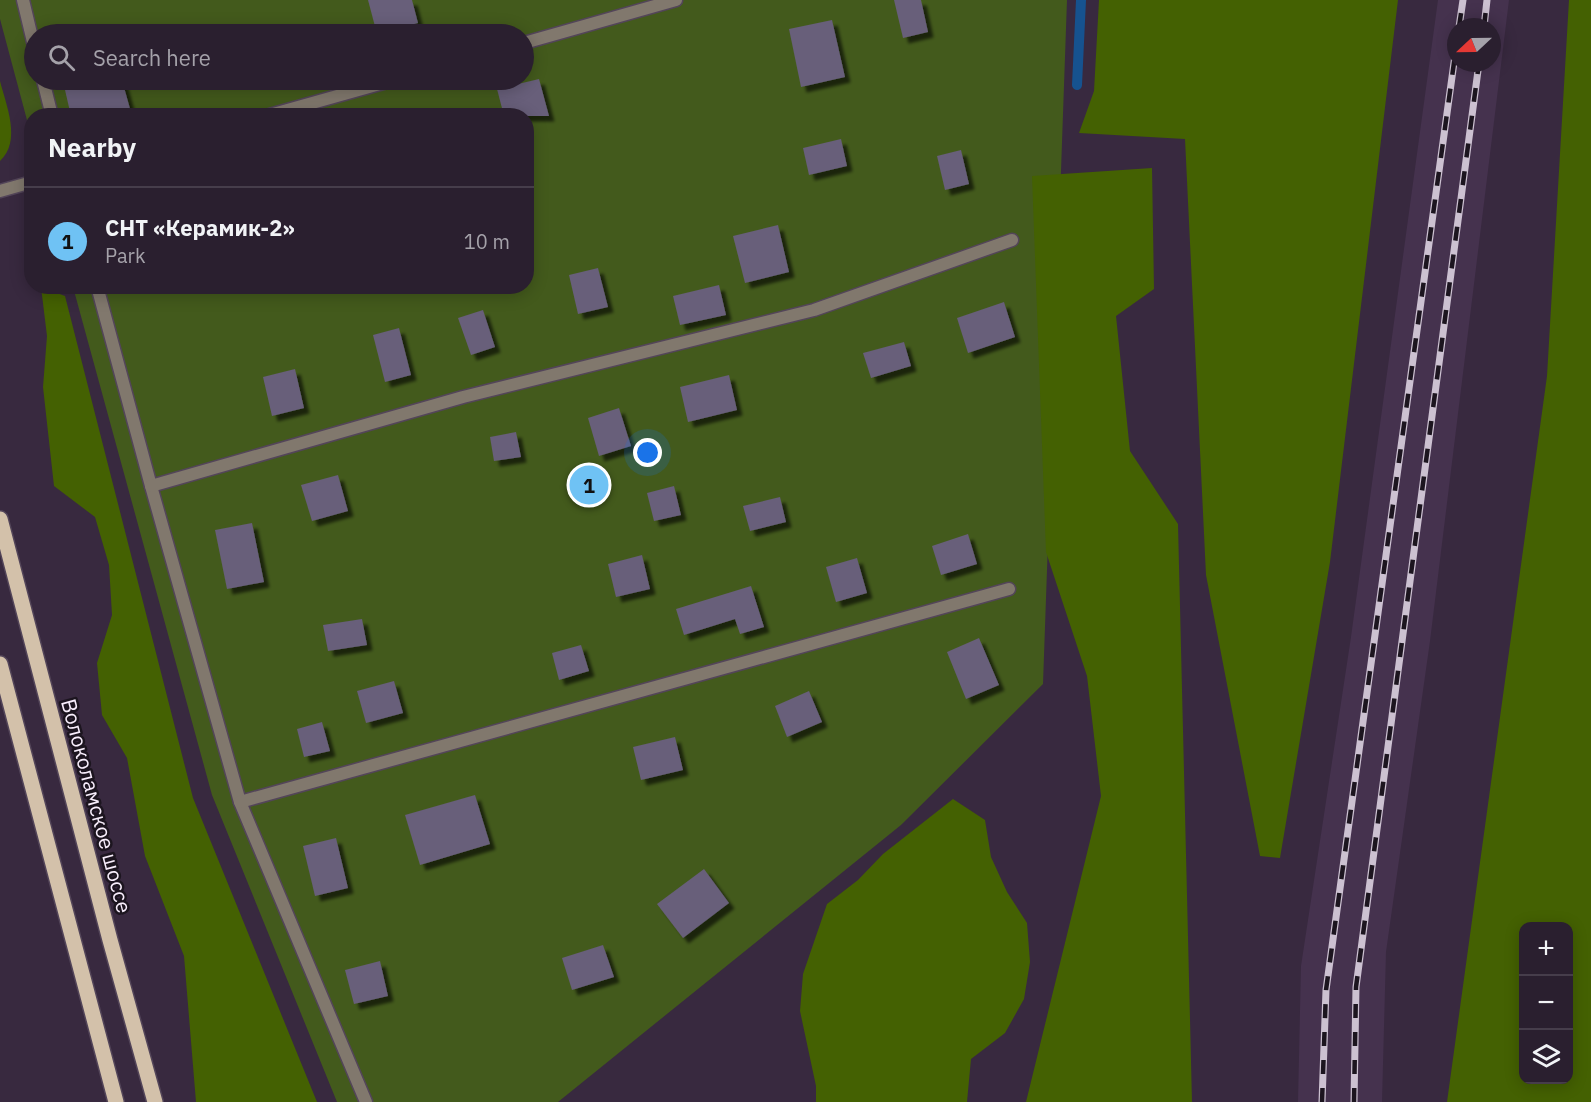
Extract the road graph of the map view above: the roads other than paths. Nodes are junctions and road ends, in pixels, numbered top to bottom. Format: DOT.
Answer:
graph roads {
  1 [pos="23,0"];
  2 [pos="676,0"];
  3 [pos="29,24"];
  4 [pos="534,40"];
  5 [pos="46,90"];
  6 [pos="358,90"];
  7 [pos="50,108"];
  8 [pos="294,108"];
  9 [pos="24,184"];
  10 [pos="0,191"];
  11 [pos="1012,240"];
  12 [pos="99,294"];
  13 [pos="151,486"];
  14 [pos="0,519"];
  15 [pos="1010,589"];
  16 [pos="0,664"];
  17 [pos="240,802"];
  18 [pos="116,1102"];
  19 [pos="155,1102"];
  20 [pos="366,1102"];
  1 -- 3 [label="lane"];
  2 -- 4 [label="lane"];
  5 -- 7 [label="lane"];
  6 -- 8 [label="lane"];
  9 -- 10 [label="lane"];
  11 -- 13 [label="lane"];
  12 -- 13 [label="lane"];
  13 -- 17 [label="lane"];
  14 -- 19 [label="main road, Волоколамское шоссе"];
  15 -- 17 [label="lane"];
  16 -- 18 [label="main road"];
  17 -- 20 [label="lane"];
}
